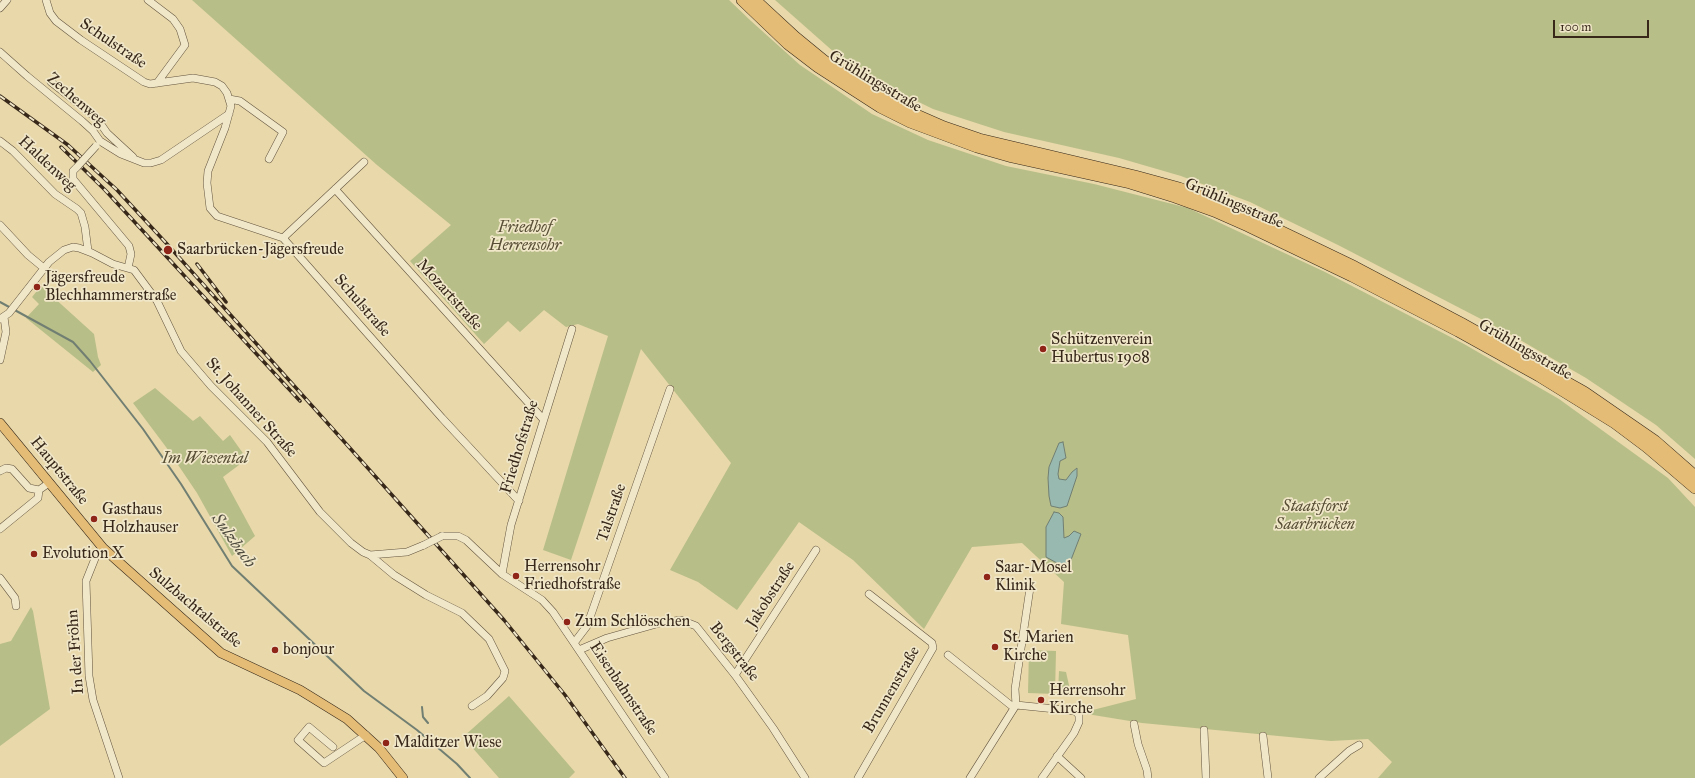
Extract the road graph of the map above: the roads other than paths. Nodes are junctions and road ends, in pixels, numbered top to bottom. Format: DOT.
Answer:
graph roads {
  1 [pos="6,0"];
  2 [pos="46,0"];
  3 [pos="148,0"];
  4 [pos="742,0"];
  5 [pos="755,0"];
  6 [pos="0,8"];
  7 [pos="0,52"];
  8 [pos="51,82"];
  9 [pos="157,83"];
  10 [pos="229,99"];
  11 [pos="229,114"];
  12 [pos="0,141"];
  13 [pos="98,144"];
  14 [pos="269,159"];
  15 [pos="138,160"];
  16 [pos="364,162"];
  17 [pos="335,189"];
  18 [pos="0,225"];
  19 [pos="283,238"];
  20 [pos="88,251"];
  21 [pos="128,268"];
  22 [pos="45,269"];
  23 [pos="5,316"];
  24 [pos="572,329"];
  25 [pos="0,360"];
  26 [pos="670,390"];
  27 [pos="543,419"];
  28 [pos="0,423"];
  29 [pos="0,471"];
  30 [pos="1695,476"];
  31 [pos="50,483"];
  32 [pos="1695,488"];
  33 [pos="38,490"];
  34 [pos="518,501"];
  35 [pos="0,529"];
  36 [pos="95,539"];
  37 [pos="103,548"];
  38 [pos="816,550"];
  39 [pos="370,555"];
  40 [pos="502,574"];
  41 [pos="0,578"];
  42 [pos="1030,588"];
  43 [pos="869,594"];
  44 [pos="16,606"];
  45 [pos="574,643"];
  46 [pos="579,650"];
  47 [pos="948,655"];
  48 [pos="735,675"];
  49 [pos="472,706"];
  50 [pos="1014,706"];
  51 [pos="1134,724"];
  52 [pos="1204,730"];
  53 [pos="366,735"];
  54 [pos="1263,736"];
  55 [pos="1359,745"];
  56 [pos="333,747"];
  57 [pos="1056,756"];
  58 [pos="119,778"];
  59 [pos="403,778"];
  60 [pos="665,778"];
  61 [pos="805,778"];
  62 [pos="858,778"];
  63 [pos="970,778"];
  64 [pos="1042,778"];
  65 [pos="1081,778"];
  66 [pos="1148,778"];
  67 [pos="1206,778"];
  68 [pos="1268,778"];
  69 [pos="1319,778"];
  1 -- 6 [label="street"];
  2 -- 9 [label="street, Schulstraße"];
  3 -- 9 [label="street, Schulstraße"];
  4 -- 32 [label="highway, Grühlingsstraße"];
  5 -- 30 [label="highway"];
  7 -- 13 [label="street, Zechenweg"];
  8 -- 15 [label="street, Zechenweg"];
  9 -- 10 [label="street, Schulstraße"];
  10 -- 11 [label="street"];
  10 -- 14 [label="street"];
  11 -- 15 [label="street, Zechenweg"];
  11 -- 19 [label="street"];
  12 -- 20 [label="street, Haldenweg"];
  13 -- 15 [label="street, Zechenweg"];
  13 -- 21 [label="street, bridge"];
  16 -- 17 [label="street"];
  17 -- 19 [label="street"];
  17 -- 27 [label="street, Mozartstraße"];
  18 -- 22 [label="street"];
  19 -- 34 [label="street, Schulstraße"];
  20 -- 21 [label="street, St. Johanner Straße"];
  20 -- 22 [label="street, St. Johanner Straße"];
  21 -- 39 [label="street, St. Johanner Straße"];
  22 -- 23 [label="street, St. Johanner Straße"];
  23 -- 25 [label="street"];
  24 -- 27 [label="street, Friedhofstraße"];
  26 -- 45 [label="street, Talstraße"];
  27 -- 34 [label="street, Friedhofstraße"];
  28 -- 31 [label="main road, Hauptstraße"];
  29 -- 33 [label="street"];
  31 -- 33 [label="street"];
  31 -- 36 [label="main road, Hauptstraße"];
  33 -- 35 [label="street"];
  34 -- 40 [label="street, Friedhofstraße"];
  36 -- 37 [label="main road, Sulzbachtalstraße"];
  37 -- 53 [label="main road, Sulzbachtalstraße"];
  37 -- 58 [label="street, In der Fröhn"];
  38 -- 48 [label="street, Jakobstraße"];
  39 -- 40 [label="street, Eisenbahnstraße, bridge"];
  39 -- 49 [label="street, St. Johanner Straße"];
  40 -- 45 [label="street, Eisenbahnstraße"];
  41 -- 44 [label="street"];
  42 -- 50 [label="street"];
  43 -- 62 [label="street, Brunnenstraße"];
  45 -- 46 [label="street, Eisenbahnstraße"];
  46 -- 48 [label="street, Bergstraße"];
  46 -- 60 [label="street, Eisenbahnstraße"];
  47 -- 50 [label="street"];
  48 -- 61 [label="street, Bergstraße"];
  50 -- 57 [label="street"];
  50 -- 63 [label="street"];
  51 -- 66 [label="street"];
  52 -- 67 [label="street"];
  53 -- 56 [label="street"];
  53 -- 59 [label="main road, Sulzbachtalstraße"];
  54 -- 68 [label="street"];
  55 -- 69 [label="street"];
  57 -- 64 [label="street"];
  57 -- 65 [label="street"];
}
